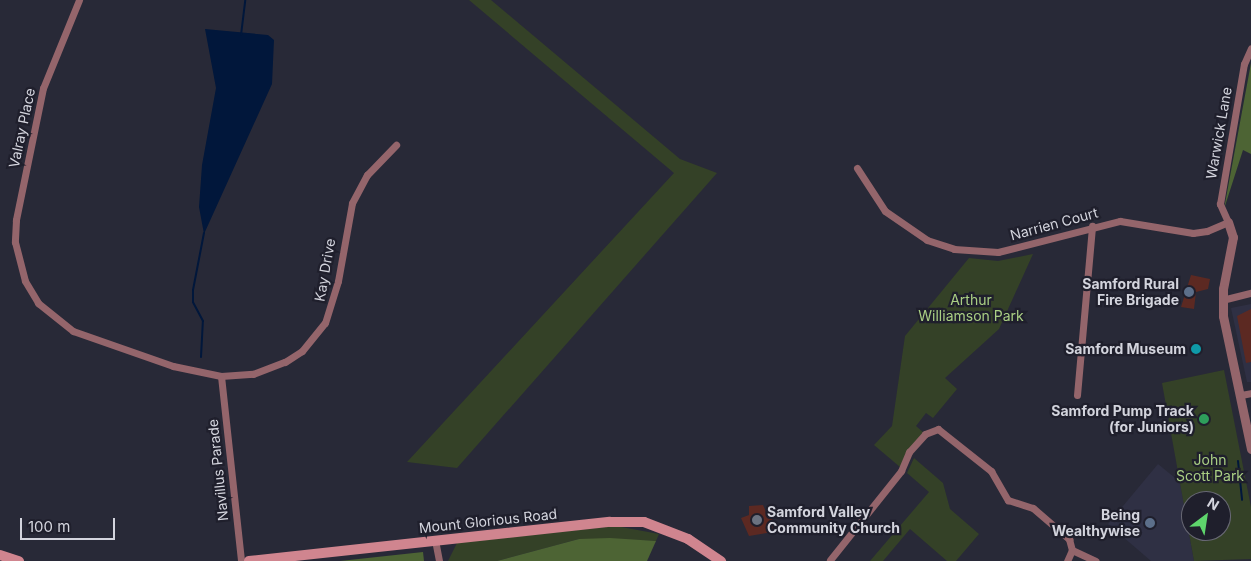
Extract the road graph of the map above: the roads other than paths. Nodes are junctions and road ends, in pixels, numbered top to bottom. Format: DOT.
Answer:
graph roads {
  1 [pos="79,0"];
  2 [pos="1251,48"];
  3 [pos="396,145"];
  4 [pos="857,168"];
  5 [pos="1228,222"];
  6 [pos="1092,226"];
  7 [pos="1251,293"];
  8 [pos="1222,300"];
  9 [pos="221,376"];
  10 [pos="1251,393"];
  11 [pos="1077,395"];
  12 [pos="1241,395"];
  13 [pos="1251,449"];
  14 [pos="435,540"];
  15 [pos="1072,550"];
  16 [pos="830,560"];
  17 [pos="241,561"];
  18 [pos="249,561"];
  19 [pos="438,561"];
  20 [pos="721,561"];
  21 [pos="1067,561"];
  22 [pos="1096,561"];
  1 -- 9 [label="street, Valray Place"];
  2 -- 5 [label="street, Warwick Lane"];
  3 -- 9 [label="street, Kay Drive"];
  4 -- 6 [label="street, Narrien Court"];
  5 -- 6 [label="street, Narrien Court"];
  5 -- 8 [label="street"];
  6 -- 11 [label="street"];
  7 -- 8 [label="street"];
  8 -- 12 [label="street"];
  9 -- 17 [label="street, Navillus Parade"];
  10 -- 12 [label="street"];
  12 -- 13 [label="street"];
  14 -- 18 [label="main road, Mount Glorious Road"];
  14 -- 19 [label="street"];
  14 -- 20 [label="main road, Mount Glorious Road"];
  15 -- 16 [label="street"];
  15 -- 21 [label="street"];
  15 -- 22 [label="street"];
}
